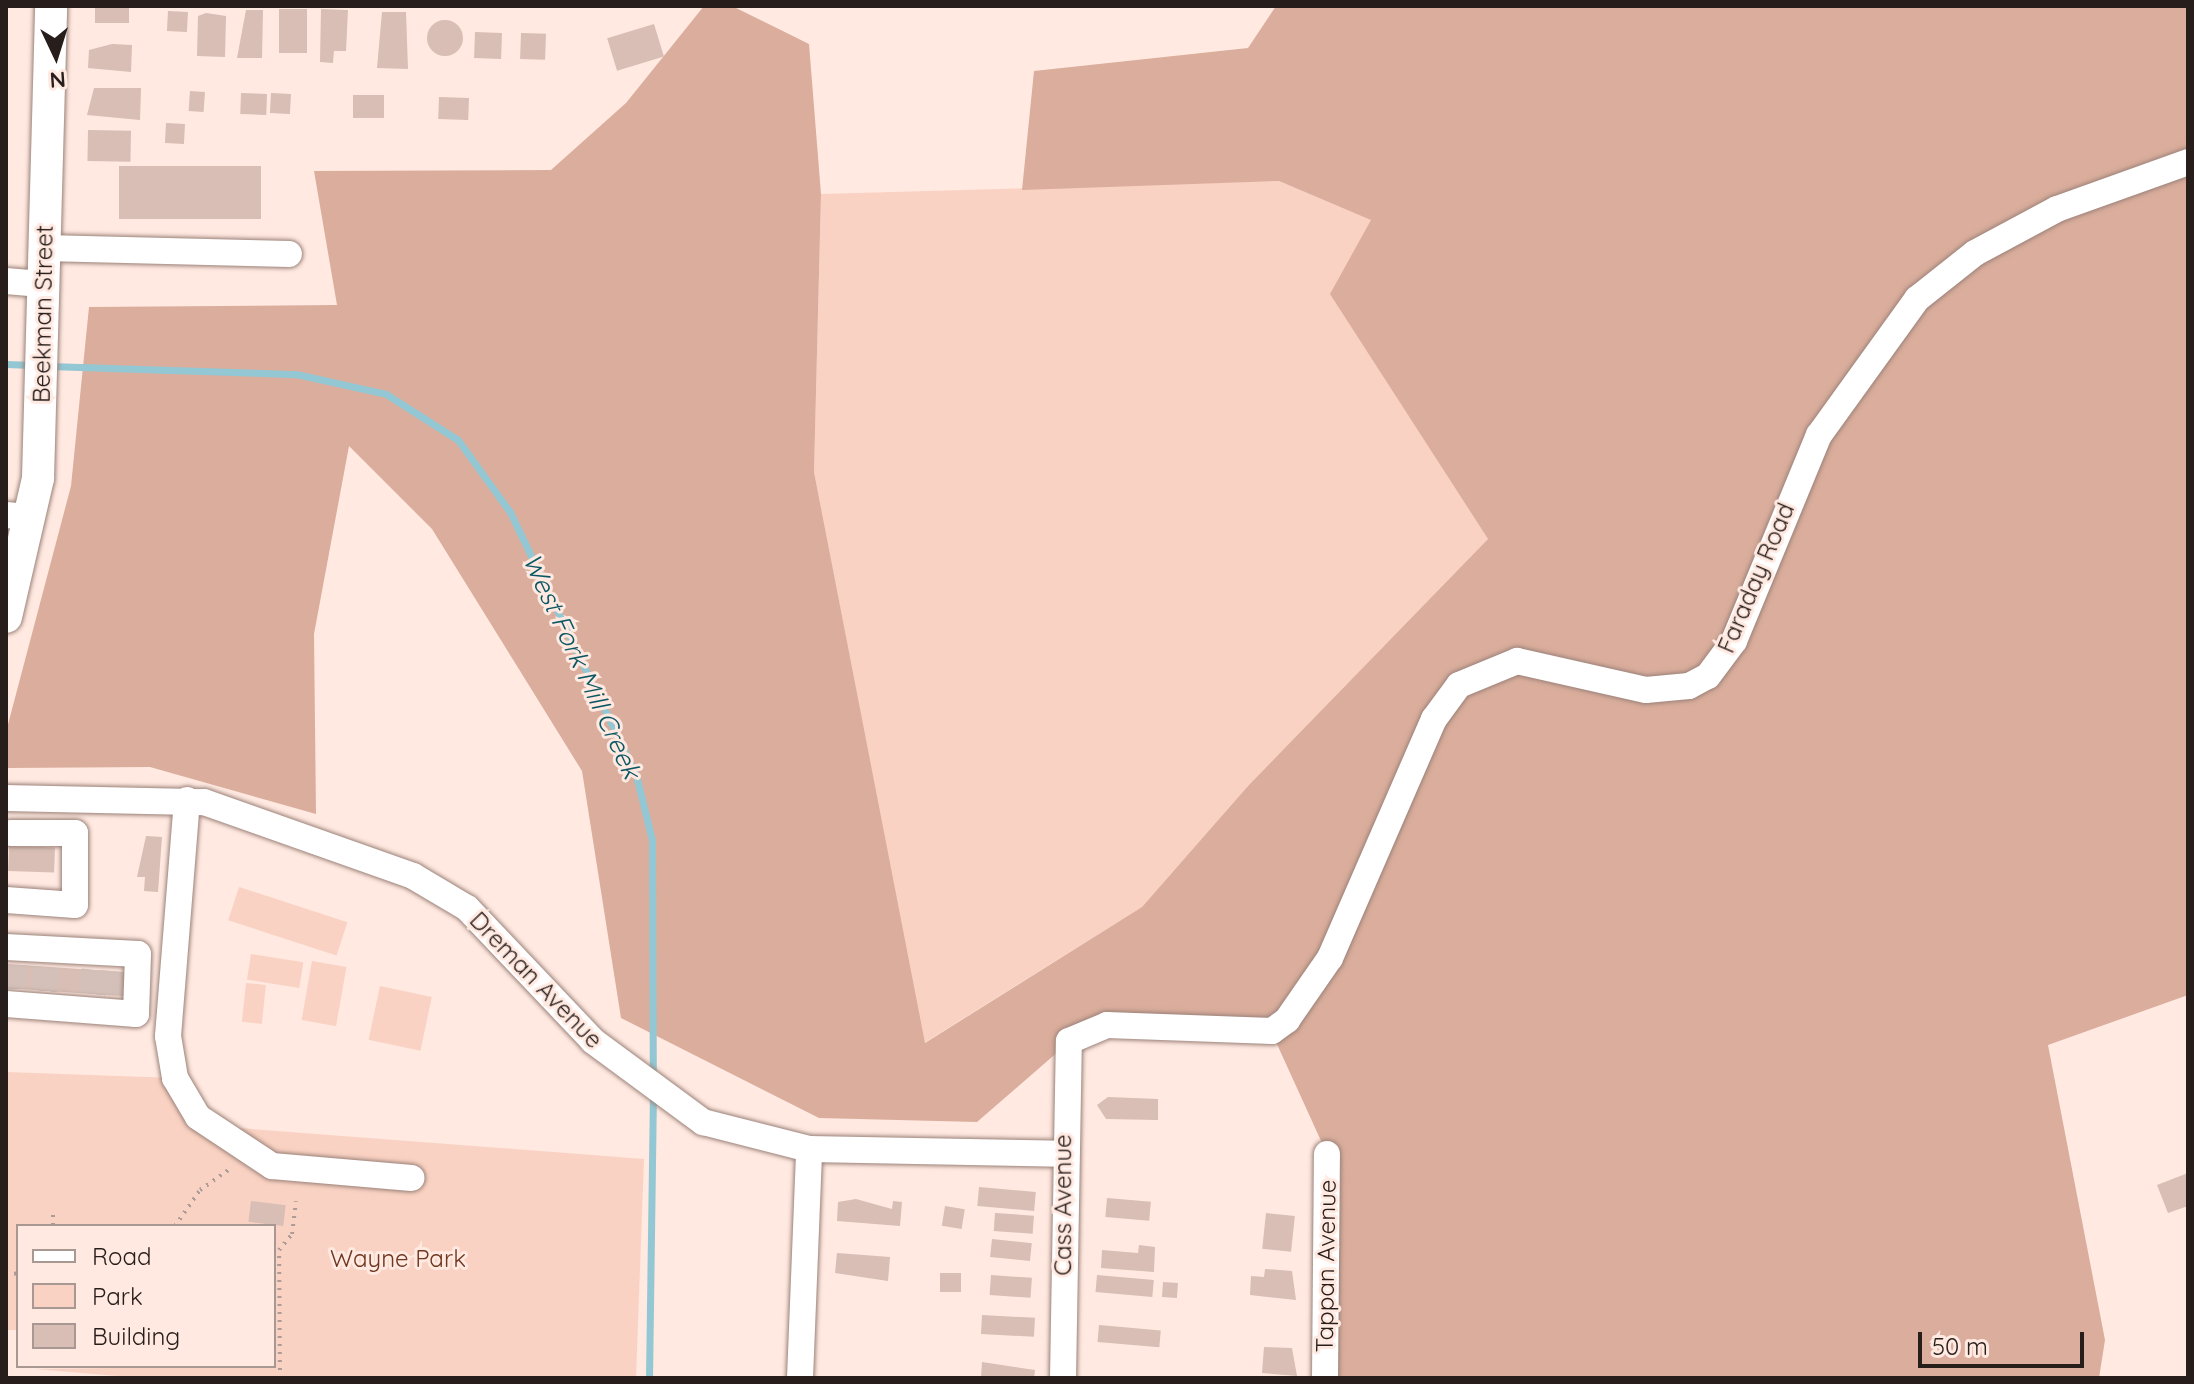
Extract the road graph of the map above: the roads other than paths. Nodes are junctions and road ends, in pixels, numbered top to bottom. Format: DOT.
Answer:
graph roads {
  1 [pos="51,6"];
  2 [pos="2188,162"];
  3 [pos="44,248"];
  4 [pos="289,254"];
  5 [pos="6,281"];
  6 [pos="44,284"];
  7 [pos="19,516"];
  8 [pos="6,617"];
  9 [pos="7,798"];
  10 [pos="76,798"];
  11 [pos="187,800"];
  12 [pos="11,833"];
  13 [pos="75,833"];
  14 [pos="6,900"];
  15 [pos="53,904"];
  16 [pos="25,977"];
  17 [pos="1075,1037"];
  18 [pos="809,1149"];
  19 [pos="1062,1154"];
  20 [pos="1327,1154"];
  21 [pos="411,1178"];
  22 [pos="800,1378"];
  23 [pos="1063,1378"];
  24 [pos="1325,1378"];
  1 -- 3 [label="main road, Beekman Street"];
  2 -- 17 [label="street, Faraday Road"];
  3 -- 4 [label="street"];
  3 -- 6 [label="main road, Beekman Street"];
  5 -- 6 [label="street"];
  6 -- 7 [label="main road, Beekman Street"];
  7 -- 8 [label="main road, Beekman Street"];
  9 -- 10 [label="street, Dreman Avenue"];
  9 -- 12 [label="street"];
  10 -- 11 [label="street, Dreman Avenue"];
  10 -- 13 [label="street"];
  11 -- 18 [label="street, Dreman Avenue"];
  11 -- 21 [label="street"];
  12 -- 13 [label="street"];
  12 -- 15 [label="street"];
  13 -- 15 [label="street"];
  14 -- 15 [label="street"];
  16 -- 16 [label="street"];
  17 -- 19 [label="street, Cass Avenue"];
  18 -- 19 [label="street, Dreman Avenue"];
  18 -- 22 [label="street"];
  19 -- 23 [label="street, Cass Avenue"];
  20 -- 24 [label="street, Tappan Avenue"];
}
